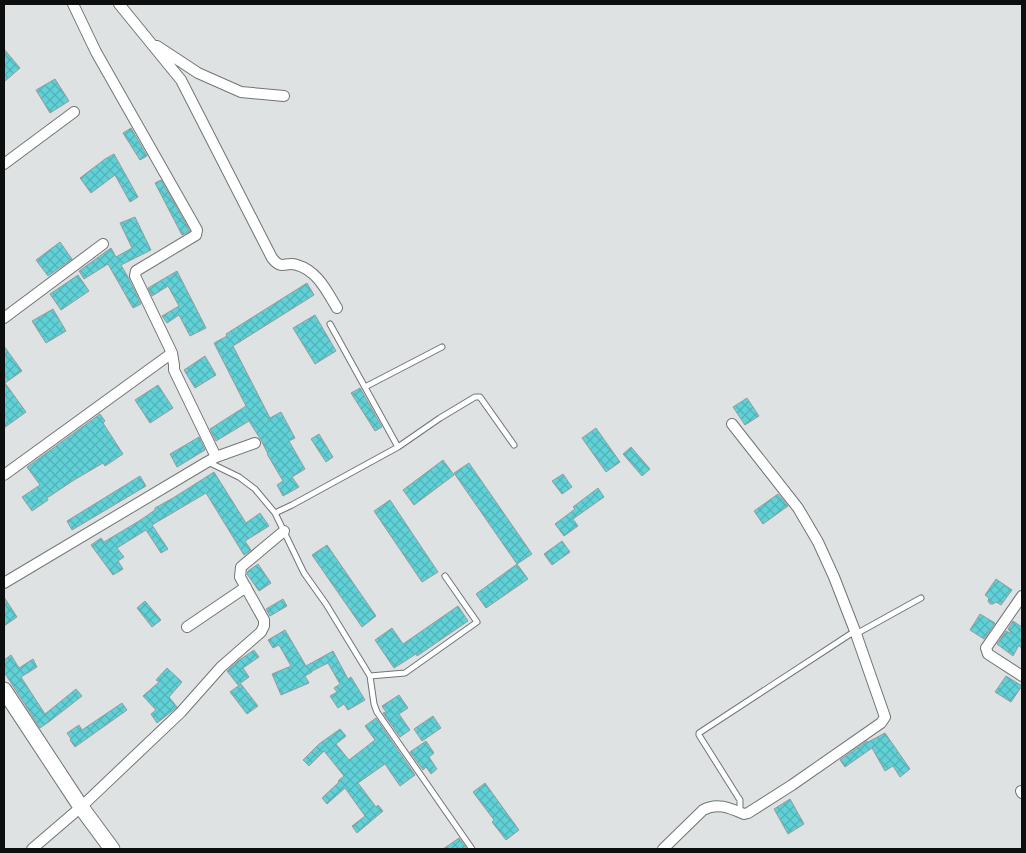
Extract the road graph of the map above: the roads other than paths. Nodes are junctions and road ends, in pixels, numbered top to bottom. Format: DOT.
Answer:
graph roads {
  1 [pos="73,4"];
  2 [pos="119,4"];
  3 [pos="148,39"];
  4 [pos="284,96"];
  5 [pos="74,112"];
  6 [pos="4,164"];
  7 [pos="103,244"];
  8 [pos="337,308"];
  9 [pos="4,318"];
  10 [pos="330,324"];
  11 [pos="442,347"];
  12 [pos="172,353"];
  13 [pos="365,387"];
  14 [pos="732,424"];
  15 [pos="255,443"];
  16 [pos="514,445"];
  17 [pos="398,446"];
  18 [pos="212,459"];
  19 [pos="4,474"];
  20 [pos="275,513"];
  21 [pos="284,531"];
  22 [pos="445,576"];
  23 [pos="4,583"];
  24 [pos="246,587"];
  25 [pos="1022,596"];
  26 [pos="921,598"];
  27 [pos="187,627"];
  28 [pos="855,633"];
  29 [pos="370,676"];
  30 [pos="1022,676"];
  31 [pos="4,690"];
  32 [pos="81,807"];
  33 [pos="740,812"];
  34 [pos="32,849"];
  35 [pos="112,849"];
  36 [pos="472,849"];
  37 [pos="663,849"];
  1 -- 12 [label="street"];
  2 -- 3 [label="street"];
  3 -- 4 [label="street"];
  3 -- 8 [label="street"];
  5 -- 6 [label="street"];
  7 -- 9 [label="street"];
  10 -- 13 [label="lane"];
  11 -- 13 [label="lane"];
  12 -- 18 [label="street"];
  12 -- 19 [label="street"];
  13 -- 17 [label="lane"];
  14 -- 28 [label="street"];
  15 -- 18 [label="street"];
  16 -- 17 [label="lane"];
  17 -- 20 [label="lane"];
  18 -- 20 [label="lane"];
  18 -- 23 [label="street"];
  20 -- 21 [label="lane"];
  21 -- 24 [label="street"];
  21 -- 29 [label="lane"];
  22 -- 29 [label="lane"];
  24 -- 27 [label="street"];
  24 -- 32 [label="street"];
  25 -- 30 [label="street"];
  26 -- 28 [label="lane"];
  28 -- 33 [label="street"];
  28 -- 33 [label="lane"];
  29 -- 36 [label="lane"];
  31 -- 32 [label="main road"];
  32 -- 34 [label="street"];
  32 -- 35 [label="main road"];
  33 -- 37 [label="street"];
}
